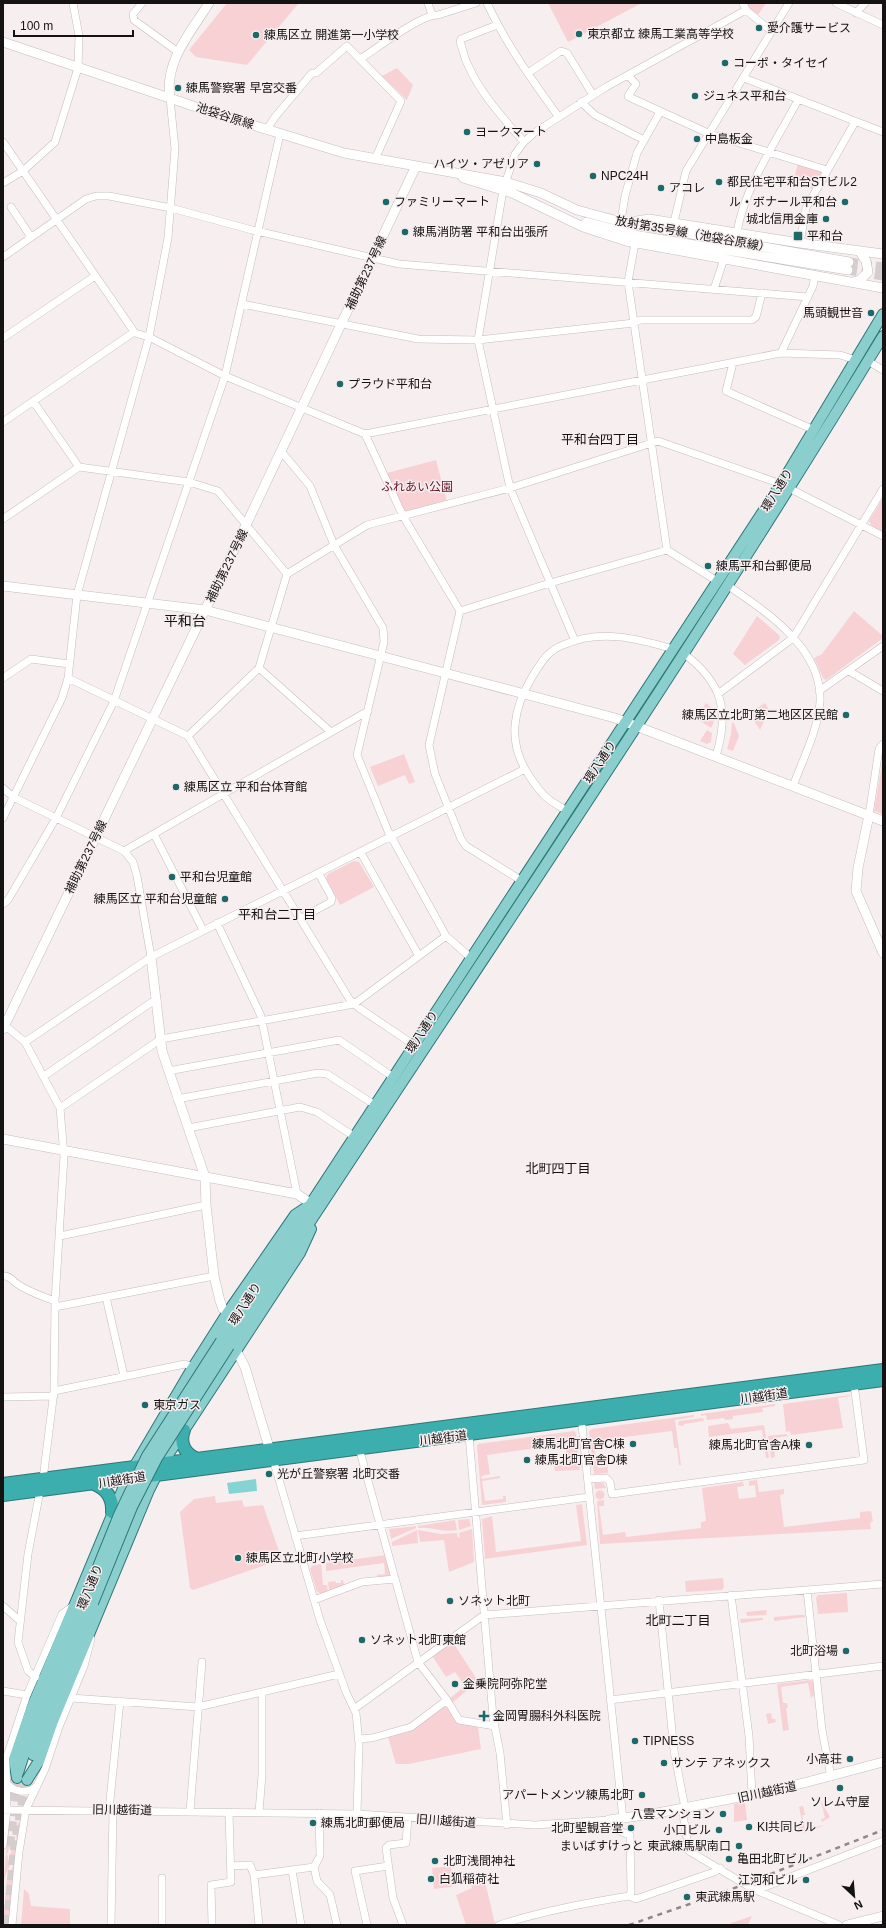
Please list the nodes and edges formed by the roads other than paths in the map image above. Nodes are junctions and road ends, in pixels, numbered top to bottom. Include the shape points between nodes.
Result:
1 (73, 3) edge
2 (142, 3) edge
3 (428, 3) edge
4 (476, 3) edge
5 (487, 3) edge
6 (789, 3) edge
7 (836, 3) edge
8 (865, 3) edge
9 (207, 4) edge
10 (745, 6) edge
11 (856, 13) junction
12 (432, 15) junction
13 (497, 25) junction
14 (883, 25) edge
15 (771, 31) junction
16 (3, 42) edge
17 (178, 52) junction
18 (360, 59) junction
19 (78, 68) junction
20 (528, 73) junction
21 (628, 75) junction
22 (744, 78) junction
23 (593, 95) junction
24 (170, 98) junction
25 (798, 100) junction
26 (581, 102) junction
27 (660, 112) junction
28 (558, 116) junction
29 (855, 122) junction
30 (267, 129) junction
31 (883, 132) edge
32 (280, 134) junction
33 (710, 134) junction
34 (644, 140) junction
35 (3, 142) edge
36 (524, 142) junction
37 (770, 153) junction
38 (375, 159) junction
39 (416, 166) junction
40 (827, 170) junction
41 (23, 171) junction
42 (3, 182) edge
43 (505, 186) junction
44 (541, 193) joint
45 (11, 207) dead end
46 (544, 207) junction
47 (171, 208) junction
48 (56, 220) junction
49 (624, 222) junction
50 (674, 222) junction
51 (258, 231) junction
52 (737, 232) junction
53 (31, 237) junction
54 (635, 243) junction
55 (800, 244) junction
56 (860, 252) junction
57 (883, 254) edge
58 (3, 257) edge
59 (373, 258) junction
60 (724, 259) junction
61 (490, 271) junction
62 (815, 275) junction
63 (95, 276) junction
64 (628, 282) junction
65 (853, 282) junction
66 (883, 288) edge
67 (714, 289) junction
68 (762, 293) junction
69 (808, 297) junction
70 (242, 304) junction
71 (883, 314) edge
72 (634, 322) junction
73 (342, 324) junction
74 (134, 332) junction
75 (883, 336) edge
76 (149, 337) junction
77 (3, 338) edge
78 (478, 340) junction
79 (781, 353) junction
80 (856, 360) junction
81 (868, 361) junction
82 (733, 362) junction
83 (883, 370) edge
84 (225, 376) junction
85 (642, 380) junction
86 (33, 401) junction
87 (302, 407) junction
88 (493, 409) junction
89 (3, 422) edge
90 (814, 430) junction
91 (365, 434) junction
92 (651, 443) junction
93 (281, 451) junction
94 (79, 466) junction
95 (112, 471) junction
96 (189, 482) junction
97 (785, 486) junction
98 (510, 488) junction
99 (883, 488) edge
100 (403, 516) junction
101 (3, 519) edge
102 (246, 525) junction
103 (861, 525) junction
104 (883, 536) edge
105 (334, 545) junction
106 (667, 550) junction
107 (287, 574) junction
108 (550, 583) junction
109 (722, 583) junction
110 (3, 586) edge
111 (77, 595) junction
112 (148, 603) junction
113 (205, 610) junction
114 (460, 611) junction
115 (272, 627) junction
116 (793, 638) junction
117 (575, 640) junction
118 (883, 646) edge
119 (673, 649) junction
120 (683, 653) junction
121 (380, 656) junction
122 (69, 664) junction
123 (259, 668) junction
124 (848, 671) junction
125 (445, 673) junction
126 (3, 678) edge
127 (68, 678) junction
128 (819, 691) junction
129 (883, 691) edge
130 (523, 694) junction
131 (718, 694) junction
132 (114, 701) junction
133 (368, 710) junction
134 (153, 719) junction
135 (626, 722) junction
136 (636, 726) junction
137 (331, 732) junction
138 (188, 736) junction
139 (883, 744) edge
140 (716, 756) junction
141 (525, 769) junction
142 (793, 786) junction
143 (3, 788) edge
144 (224, 795) junction
145 (13, 797) junction
146 (448, 809) junction
147 (567, 811) junction
148 (869, 815) junction
149 (3, 818) edge
150 (56, 818) junction
151 (883, 821) edge
152 (154, 834) junction
153 (95, 837) junction
154 (391, 837) junction
155 (124, 851) junction
156 (361, 853) junction
157 (319, 874) junction
158 (522, 881) junction
159 (283, 890) junction
160 (3, 904) edge
161 (301, 918) junction
162 (217, 923) junction
163 (203, 930) junction
164 (446, 936) junction
165 (883, 953) edge
166 (419, 956) junction
167 (151, 957) junction
168 (471, 958) junction
169 (157, 1002) junction
170 (354, 1004) junction
171 (262, 1022) junction
172 (4, 1026) edge
173 (161, 1039) junction
174 (25, 1042) junction
175 (414, 1045) junction
176 (269, 1053) junction
177 (168, 1071) junction
178 (44, 1076) junction
179 (393, 1077) junction
180 (274, 1081) junction
181 (178, 1099) junction
182 (375, 1105) junction
183 (60, 1108) junction
184 (280, 1110) junction
185 (188, 1128) junction
186 (355, 1137) junction
187 (3, 1139) edge
188 (65, 1151) junction
189 (206, 1177) junction
190 (297, 1194) junction
191 (206, 1205) junction
192 (315, 1206) junction
193 (60, 1236) junction
194 (3, 1276) edge
195 (214, 1276) junction
196 (106, 1297) junction
197 (55, 1304) junction
198 (228, 1312) junction
199 (229, 1346) junction
200 (193, 1367) junction
201 (883, 1370) edge
202 (124, 1376) junction
203 (883, 1380) edge
204 (854, 1384) junction
205 (54, 1393) junction
206 (3, 1397) edge
207 (171, 1403) junction
208 (194, 1413) junction
209 (581, 1415) junction
210 (184, 1430) junction
211 (469, 1435) junction
212 (360, 1448) junction
213 (271, 1454) junction
214 (198, 1459) junction
215 (133, 1467) junction
216 (160, 1469) junction
217 (127, 1479) junction
218 (588, 1479) junction
219 (3, 1484) edge
220 (94, 1484) junction
221 (41, 1485) junction
222 (3, 1495) edge
223 (589, 1497) junction
224 (112, 1512) junction
225 (476, 1512) junction
226 (380, 1524) junction
227 (105, 1528) junction
228 (295, 1536) junction
229 (129, 1538) junction
230 (394, 1579) junction
231 (883, 1584) edge
232 (807, 1590) junction
233 (731, 1595) junction
234 (314, 1600) junction
235 (659, 1600) junction
236 (92, 1604) junction
237 (601, 1605) junction
238 (3, 1606) edge
239 (73, 1606) junction
240 (484, 1614) junction
241 (20, 1621) junction
242 (202, 1662) dead end
243 (418, 1662) junction
244 (883, 1666) edge
245 (339, 1674) junction
246 (816, 1675) junction
247 (36, 1677) junction
248 (742, 1684) junction
249 (3, 1691) edge
250 (262, 1692) junction
251 (668, 1693) junction
252 (27, 1695) junction
253 (71, 1698) junction
254 (447, 1700) junction
255 (610, 1700) junction
256 (120, 1701) junction
257 (198, 1707) junction
258 (354, 1709) junction
259 (495, 1726) junction
260 (358, 1739) junction
261 (883, 1762) edge
262 (831, 1777) junction
263 (27, 1780) tunnel mouth
264 (5, 1781) junction
265 (38, 1786) junction
266 (752, 1795) junction
267 (684, 1808) junction
268 (26, 1809) junction
269 (5, 1810) edge
270 (111, 1810) junction
271 (190, 1811) junction
272 (230, 1812) junction
273 (258, 1812) junction
274 (319, 1813) junction
275 (357, 1814) junction
276 (408, 1818) junction
277 (623, 1819) junction
278 (609, 1820) junction
279 (507, 1824) junction
280 (883, 1841) edge
281 (3, 1845) edge
282 (231, 1866) junction
283 (388, 1866) junction
284 (314, 1867) junction
285 (720, 1868) junction
286 (292, 1870) junction
287 (254, 1875) junction
288 (162, 1878) dead end
289 (757, 1890) junction
290 (629, 1896) junction
291 (883, 1916) edge
292 (12, 1925) edge
293 (111, 1925) edge
294 (162, 1925) edge
295 (212, 1925) edge
296 (259, 1925) edge
297 (301, 1925) edge
298 (337, 1925) edge
299 (367, 1925) edge
300 (403, 1925) edge
301 (499, 1925) edge
302 (838, 1925) edge
303 (847, 1925) edge

1 - 19 street via 79,36
2 - 17 street via 133,14 134,20
3 - 12 street
4 - 12 street
5 - 13 street
6 - 15 street
7 - 11 street
8 - 11 street
9 - 17 street
10 - 15 street
10 - 21 street
11 - 14 street
12 - 18 street via 402,30
13 - 20 street
13 - 36 street via 461,39 460,42 475,79
15 - 22 street
16 - 19 street, 池袋谷原線
17 - 24 street via 170,76
18 - 30 street via 347,46 316,73 310,72
18 - 38 street via 401,101
19 - 24 street, 池袋谷原線
19 - 41 street via 55,142
20 - 23 street via 561,52 567,53
20 - 28 street
21 - 23 street
21 - 27 street via 636,84 628,97
22 - 25 street
22 - 33 street
23 - 26 street
24 - 30 street, 池袋谷原線
24 - 47 street via 175,149
25 - 29 street
25 - 37 street
26 - 28 street
26 - 34 street via 595,115
27 - 33 street
27 - 34 street
28 - 36 street
29 - 31 street
29 - 40 street
30 - 32 street, 池袋谷原線
32 - 38 street, 池袋谷原線 via 344,153
32 - 51 street
33 - 37 street
33 - 50 street via 686,171
34 - 49 street via 637,153 625,196
35 - 41 street
36 - 43 street via 515,154
37 - 40 street
37 - 52 street via 749,189
38 - 39 street, 池袋谷原線
39 - 43 street, 池袋谷原線
39 - 59 street, 補助第237号線
40 - 55 street via 806,208
41 - 42 street
41 - 48 street
43 - 44 street, 池袋谷原線
43 - 46 street, 池袋谷原線
43 - 61 street
44 - 49 street, 放射第35号線（池袋谷原線） via 577,210
45 - 53 street
46 - 49 street, 放射第35号線（池袋谷原線） via 593,225 640,236 848,266
46 - 54 street via 589,230
47 - 48 street via 109,196 96,196 86,199
47 - 51 street
47 - 76 street via 168,238
48 - 53 street
48 - 63 street
49 - 50 street via 649,218
50 - 52 street
51 - 59 street
51 - 70 street
52 - 55 street
53 - 58 street
54 - 60 street
54 - 64 street
55 - 56 street
56 - 57 street
56 - 65 street via 866,261 868,272 860,280
59 - 61 street via 399,264
59 - 73 street, 補助第237号線
60 - 62 street
60 - 67 street
61 - 64 street
61 - 78 street
62 - 65 street
62 - 69 street
63 - 74 street
63 - 77 street
64 - 67 street
64 - 72 street
65 - 66 street
67 - 68 street
68 - 69 street
68 - 72 street via 756,317 752,320
69 - 79 street
70 - 73 street
70 - 84 street
71 - 80 main road, 環八通り
72 - 78 street
72 - 85 street
73 - 78 street via 418,339
73 - 87 street, 補助第237号線
74 - 76 street
74 - 86 street
75 - 81 main road, 環八通り
76 - 84 street
76 - 95 street
78 - 88 street
79 - 80 street via 840,355
79 - 82 street
80 - 90 main road, 環八通り
81 - 83 street
81 - 97 main road, 環八通り
82 - 85 street
82 - 90 street via 726,391
84 - 87 street
84 - 96 street
85 - 88 street
85 - 92 street
86 - 89 street
86 - 94 street
87 - 91 street
87 - 93 street, 補助第237号線
88 - 91 street
88 - 98 street
90 - 97 main road, 環八通り
91 - 100 street
92 - 97 street via 660,441
92 - 98 street
92 - 106 street
93 - 102 street, 補助第237号線
93 - 105 street via 310,486
94 - 95 street
94 - 101 street
95 - 96 street
95 - 111 street
96 - 102 street via 218,491
96 - 112 street
97 - 103 street
97 - 109 main road, 環八通り
98 - 100 street
98 - 108 street
99 - 103 street
100 - 105 street via 367,525
100 - 114 street
102 - 107 street
102 - 113 street, 補助第237号線
103 - 104 street
103 - 116 street
105 - 107 street
105 - 121 street via 381,623 384,637
106 - 108 street
106 - 109 street
107 - 115 street
108 - 114 street
108 - 117 street
109 - 116 street via 762,610
109 - 119 main road, 環八通り
109 - 120 main road, 環八通り
110 - 111 street
111 - 112 street
111 - 122 street
112 - 113 street
112 - 132 street
113 - 115 street
113 - 134 street, 補助第237号線
114 - 125 street
115 - 121 street
115 - 123 street
116 - 128 street via 812,665
116 - 131 street
117 - 119 street via 626,637
117 - 130 street via 557,647 546,656
118 - 124 street
119 - 135 main road, 環八通り
120 - 131 street via 705,672
120 - 136 main road, 環八通り
121 - 125 street
121 - 133 street
122 - 126 street via 31,659
122 - 127 street
123 - 137 street
123 - 138 street
124 - 128 street
124 - 129 street
125 - 130 street
125 - 146 street via 429,745 435,774
127 - 132 street
127 - 145 street via 62,698
128 - 142 street via 816,722
130 - 135 street
130 - 141 street via 514,736
131 - 140 street via 723,726
132 - 134 street
132 - 150 street
133 - 137 street
133 - 154 street via 357,755
134 - 138 street
134 - 153 street, 補助第237号線
135 - 136 street
135 - 147 main road, 環八通り
136 - 140 street
136 - 192 main road, 環八通り
137 - 144 street
138 - 144 street
139 - 148 street via 879,749
140 - 142 street
141 - 146 street
141 - 147 street via 547,798
142 - 148 street
143 - 145 street
144 - 152 street
144 - 159 street
145 - 149 street
145 - 150 street
146 - 154 street
146 - 158 street via 466,846
147 - 158 main road, 環八通り
148 - 151 street
148 - 165 street via 856,891
150 - 153 street
150 - 160 street via 8,900
152 - 155 street
152 - 163 street
153 - 155 street
153 - 172 street, 補助第237号線
154 - 156 street
154 - 164 street
155 - 167 street via 133,862 137,876
156 - 157 street
156 - 166 street
157 - 159 street
157 - 161 street via 332,898 331,902
158 - 168 main road, 環八通り
159 - 161 street
159 - 162 street
161 - 170 street
162 - 163 street
162 - 171 street
163 - 167 street
164 - 166 street
164 - 168 street
166 - 170 street
167 - 169 street
167 - 174 street
168 - 175 main road, 環八通り
169 - 173 street
169 - 178 street via 152,1002
170 - 171 street
170 - 175 street
171 - 173 street
171 - 176 street
172 - 174 street
173 - 177 street
173 - 183 street
174 - 178 street
175 - 179 main road, 環八通り
176 - 177 street
176 - 179 street via 339,1040
176 - 180 street
177 - 181 street
178 - 183 street
179 - 182 main road, 環八通り
180 - 181 street
180 - 182 street via 318,1073 326,1074
180 - 184 street
181 - 185 street
182 - 186 main road, 環八通り
183 - 188 street
184 - 185 street
184 - 186 street via 300,1107 312,1109
184 - 190 street
185 - 189 street
186 - 192 main road, 環八通り
187 - 188 street
188 - 189 street
188 - 193 street
189 - 190 street
189 - 191 street
190 - 192 street
191 - 193 street
191 - 195 street
192 - 198 main road via 295,1215
192 - 199 main road, 環八通り
193 - 197 street
194 - 197 street
195 - 196 street
195 - 198 street via 223,1309
196 - 197 street
196 - 202 street
197 - 205 street
198 - 200 main road
199 - 208 main road
199 - 213 street via 245,1367
199 - 236 main road, 環八通り, bridge via 150,1472 132,1507
200 - 202 street via 185,1364
200 - 207 main road
201 - 209 highway, 川越街道
202 - 205 street
203 - 204 highway, 川越街道
204 - 209 highway, 川越街道
204 - 218 street via 864,1460 612,1494 610,1482 606,1478
205 - 206 street
205 - 221 street
207 - 208 main road via 171,1412 177,1419 183,1420
207 - 215 main road
208 - 210 main road
209 - 211 highway, 川越街道
209 - 213 highway, 川越街道
209 - 218 street
210 - 214 highway via 183,1446 190,1455
210 - 216 main road
211 - 212 highway, 川越街道
211 - 225 street
212 - 213 highway, 川越街道
212 - 226 street
213 - 214 highway, 川越街道
213 - 216 highway, 川越街道
213 - 228 street
214 - 216 highway, 川越街道
215 - 216 highway, 川越街道
215 - 217 main road
215 - 221 highway, 川越街道
216 - 217 highway, 川越街道
216 - 229 main road
217 - 220 highway, 川越街道
217 - 224 main road
218 - 223 street
219 - 221 highway, 川越街道
220 - 221 highway, 川越街道
220 - 224 highway via 111,1498
221 - 222 highway, 川越街道
221 - 241 street via 28,1554
223 - 225 street
223 - 237 street
224 - 227 main road
225 - 226 street
225 - 240 street
226 - 228 street
226 - 230 street
227 - 229 main road
227 - 239 main road
228 - 234 street
229 - 236 main road
230 - 234 street via 362,1582
230 - 243 street
231 - 232 street
232 - 233 street
232 - 246 street
233 - 235 street
233 - 248 street
234 - 245 street
235 - 237 street
235 - 251 street
236 - 239 main road, 環八通り via 36,1718 17,1778 14,1758
236 - 253 street via 84,1666
236 - 263 main road, 環八通り via 43,1726
237 - 240 street
237 - 255 street
238 - 241 street
239 - 247 street via 62,1614
240 - 243 street
240 - 259 street
241 - 247 street via 19,1644 28,1671
242 - 257 street
243 - 254 street
243 - 258 street
244 - 246 street
245 - 250 street
245 - 258 street
246 - 248 street
246 - 262 street via 822,1730
247 - 252 street
248 - 251 street
248 - 266 street via 749,1736
249 - 252 street
250 - 257 street
250 - 273 street via 262,1775
251 - 255 street
251 - 267 street via 674,1751
252 - 264 street via 6,1759
253 - 256 street
253 - 265 street
254 - 259 street via 459,1720
254 - 260 street via 411,1727
255 - 277 street
256 - 257 street
256 - 270 street
257 - 271 street
258 - 260 street
259 - 279 street
260 - 275 street
261 - 262 street, 旧川越街道
262 - 266 street, 旧川越街道
264 - 265 street via 16,1791 31,1790
264 - 269 street
265 - 268 street
266 - 267 street, 旧川越街道
267 - 277 street, 旧川越街道
267 - 285 street via 689,1851
268 - 269 street, 旧川越街道
268 - 270 street, 旧川越街道
268 - 292 street
269 - 281 street
270 - 271 street, 旧川越街道
270 - 293 street
271 - 272 street, 旧川越街道
272 - 273 street, 旧川越街道
272 - 282 street
273 - 274 street, 旧川越街道
274 - 275 street, 旧川越街道
274 - 284 street via 320,1856
275 - 276 street, 旧川越街道
276 - 279 street, 旧川越街道
276 - 283 street via 406,1844 386,1847
277 - 278 street, 旧川越街道
278 - 279 street, 旧川越街道 via 561,1825
278 - 290 street via 619,1831 630,1835 632,1892
280 - 289 street
282 - 287 street via 250,1865
282 - 295 street via 232,1882 211,1886
283 - 299 street via 355,1871
283 - 300 street via 393,1898
284 - 286 street
284 - 298 street via 317,1881 330,1895
285 - 289 street
285 - 290 street via 636,1899
286 - 287 street
286 - 297 street
287 - 296 street
288 - 294 street
289 - 302 street
290 - 301 street via 579,1904
291 - 303 street

